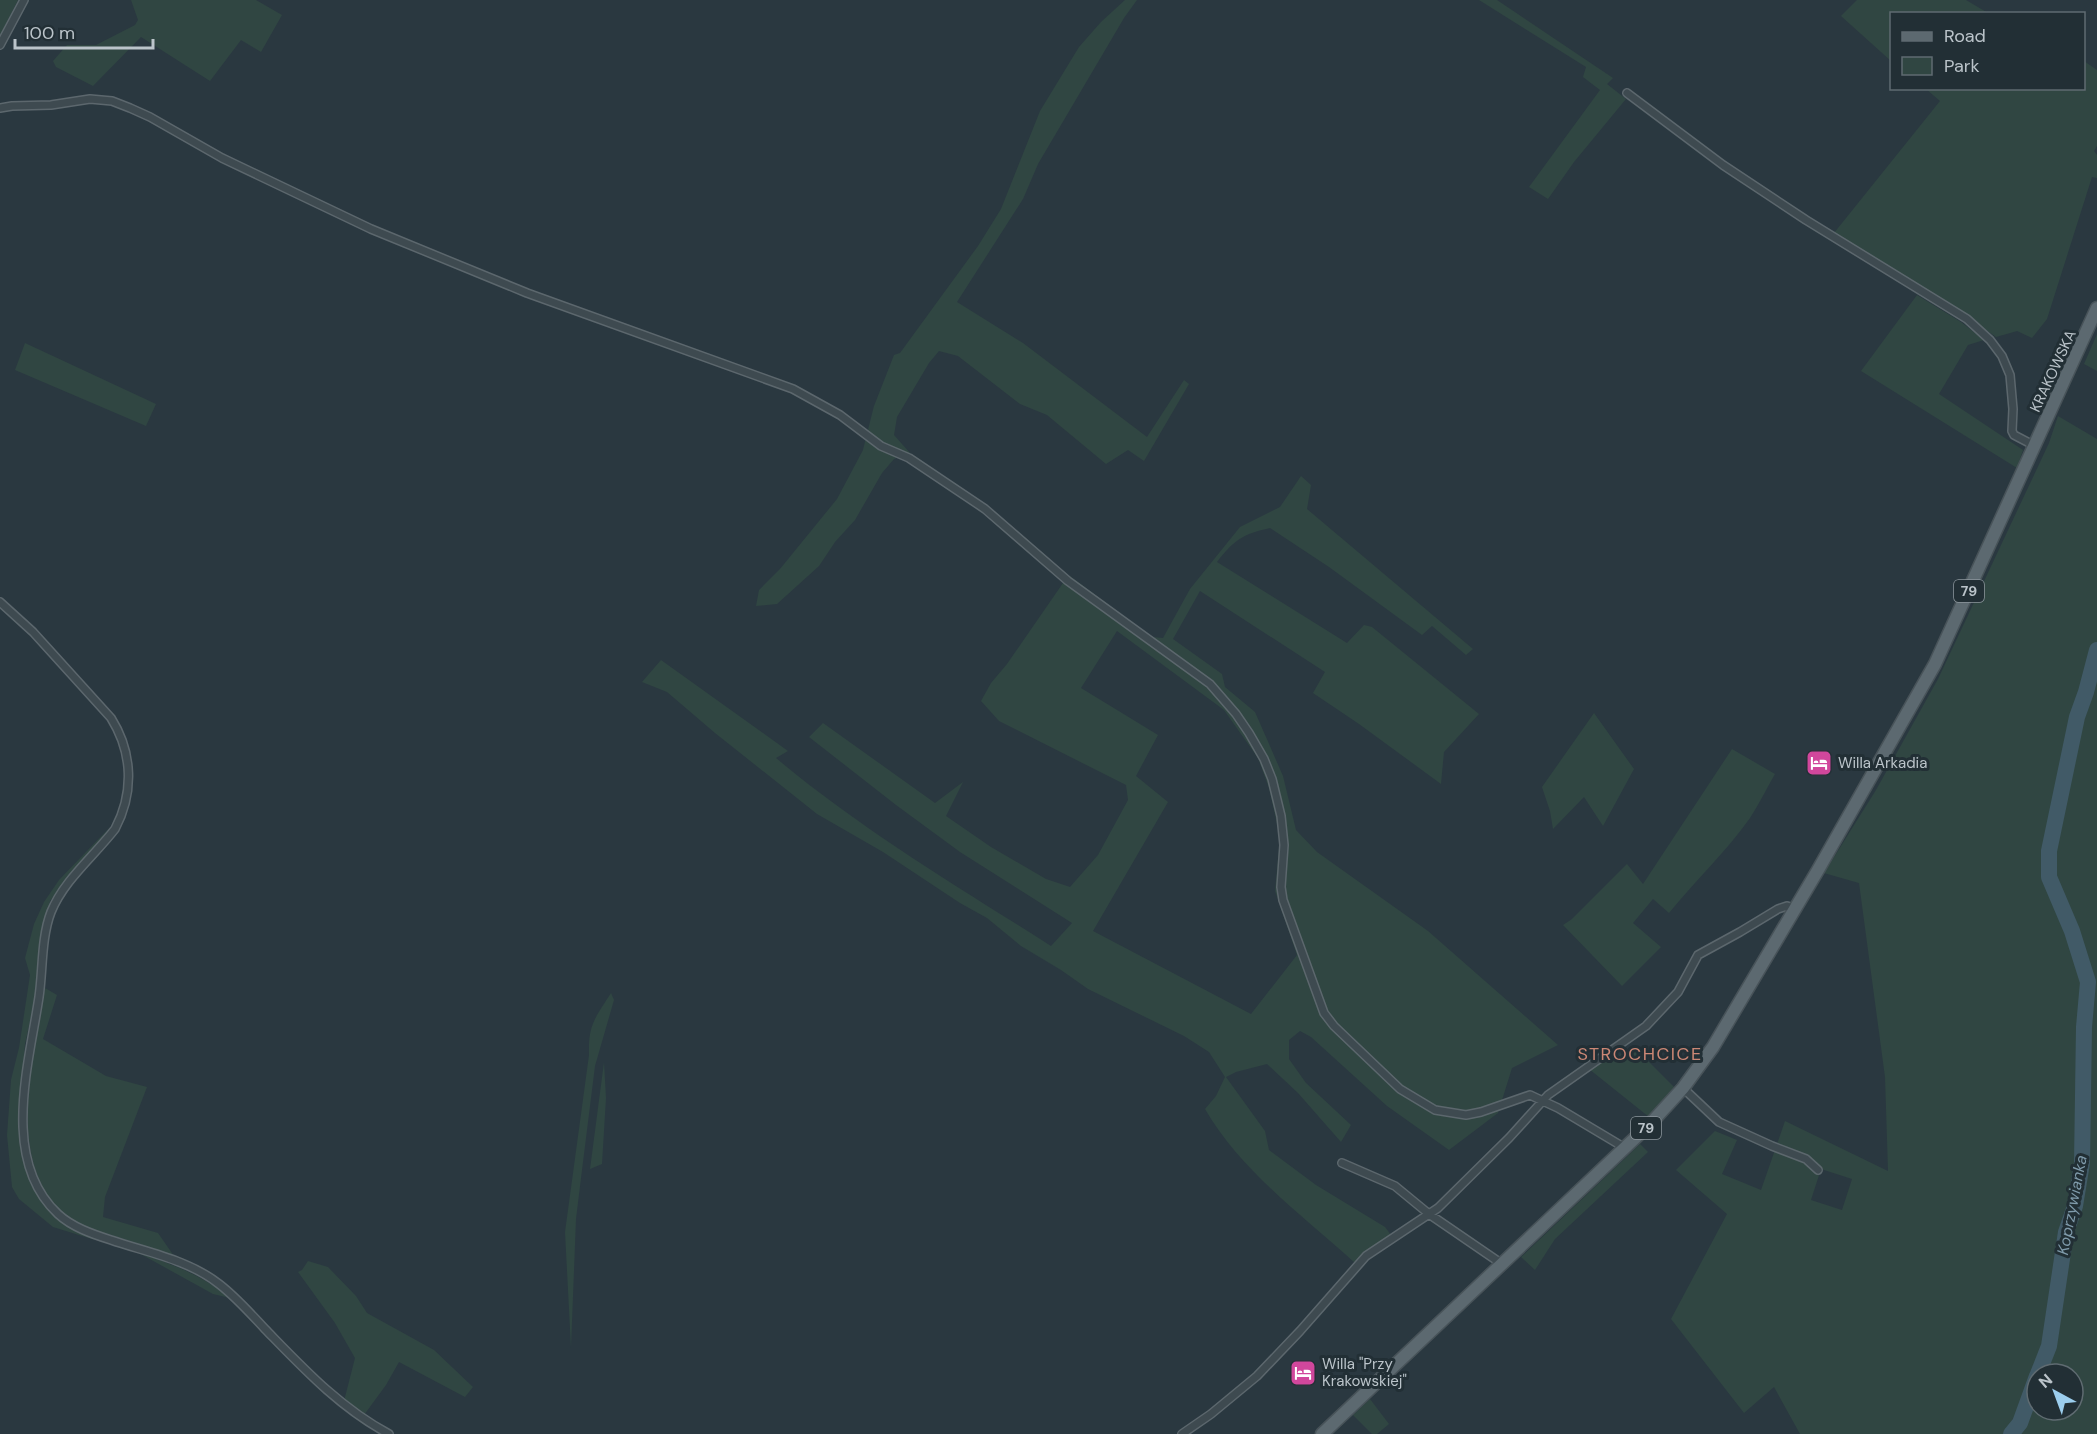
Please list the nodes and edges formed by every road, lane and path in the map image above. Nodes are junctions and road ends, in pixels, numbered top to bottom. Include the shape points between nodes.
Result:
1 (24, 0) edge
2 (0, 45) edge
3 (1627, 93) dead end
4 (0, 108) edge
5 (2097, 308) edge
6 (2035, 446) junction
7 (0, 602) edge
8 (1795, 909) junction
9 (1683, 1088) junction
10 (1543, 1100) junction
11 (1625, 1148) junction
12 (1341, 1163) dead end
13 (1818, 1170) dead end
14 (1430, 1214) junction
15 (1502, 1264) junction
16 (389, 1434) edge
17 (1182, 1434) edge
18 (1322, 1434) edge

1 - 2 street
3 - 6 street via 1806,220 1967,319 2002,356 2010,375 2012,431
4 - 10 street via 90,99 112,101 371,229 527,293 793,389 840,415 881,446 909,458 985,509 1068,581 1203,678 1236,714 1272,779 1283,835 1283,900 1318,1001 1334,1026 1400,1089 1435,1110 1474,1114 1526,1095
5 - 6 main road, KRAKOWSKA / 79
6 - 8 main road, 79 via 1935,664
7 - 16 street via 33,632 111,718 121,733 128,759 121,818 57,899 46,929 23,1105 23,1136 36,1184 46,1202 72,1224 178,1262 218,1283 326,1390
8 - 9 main road, 79 via 1713,1047
8 - 10 street via 1778,909 1698,955 1678,992 1646,1026
9 - 11 main road, 79
9 - 13 street via 1719,1122 1806,1159
10 - 11 street
10 - 14 street
11 - 15 main road, 79
12 - 14 street via 1395,1186
14 - 15 street
14 - 17 street via 1366,1256 1257,1376
15 - 18 main road, 79

